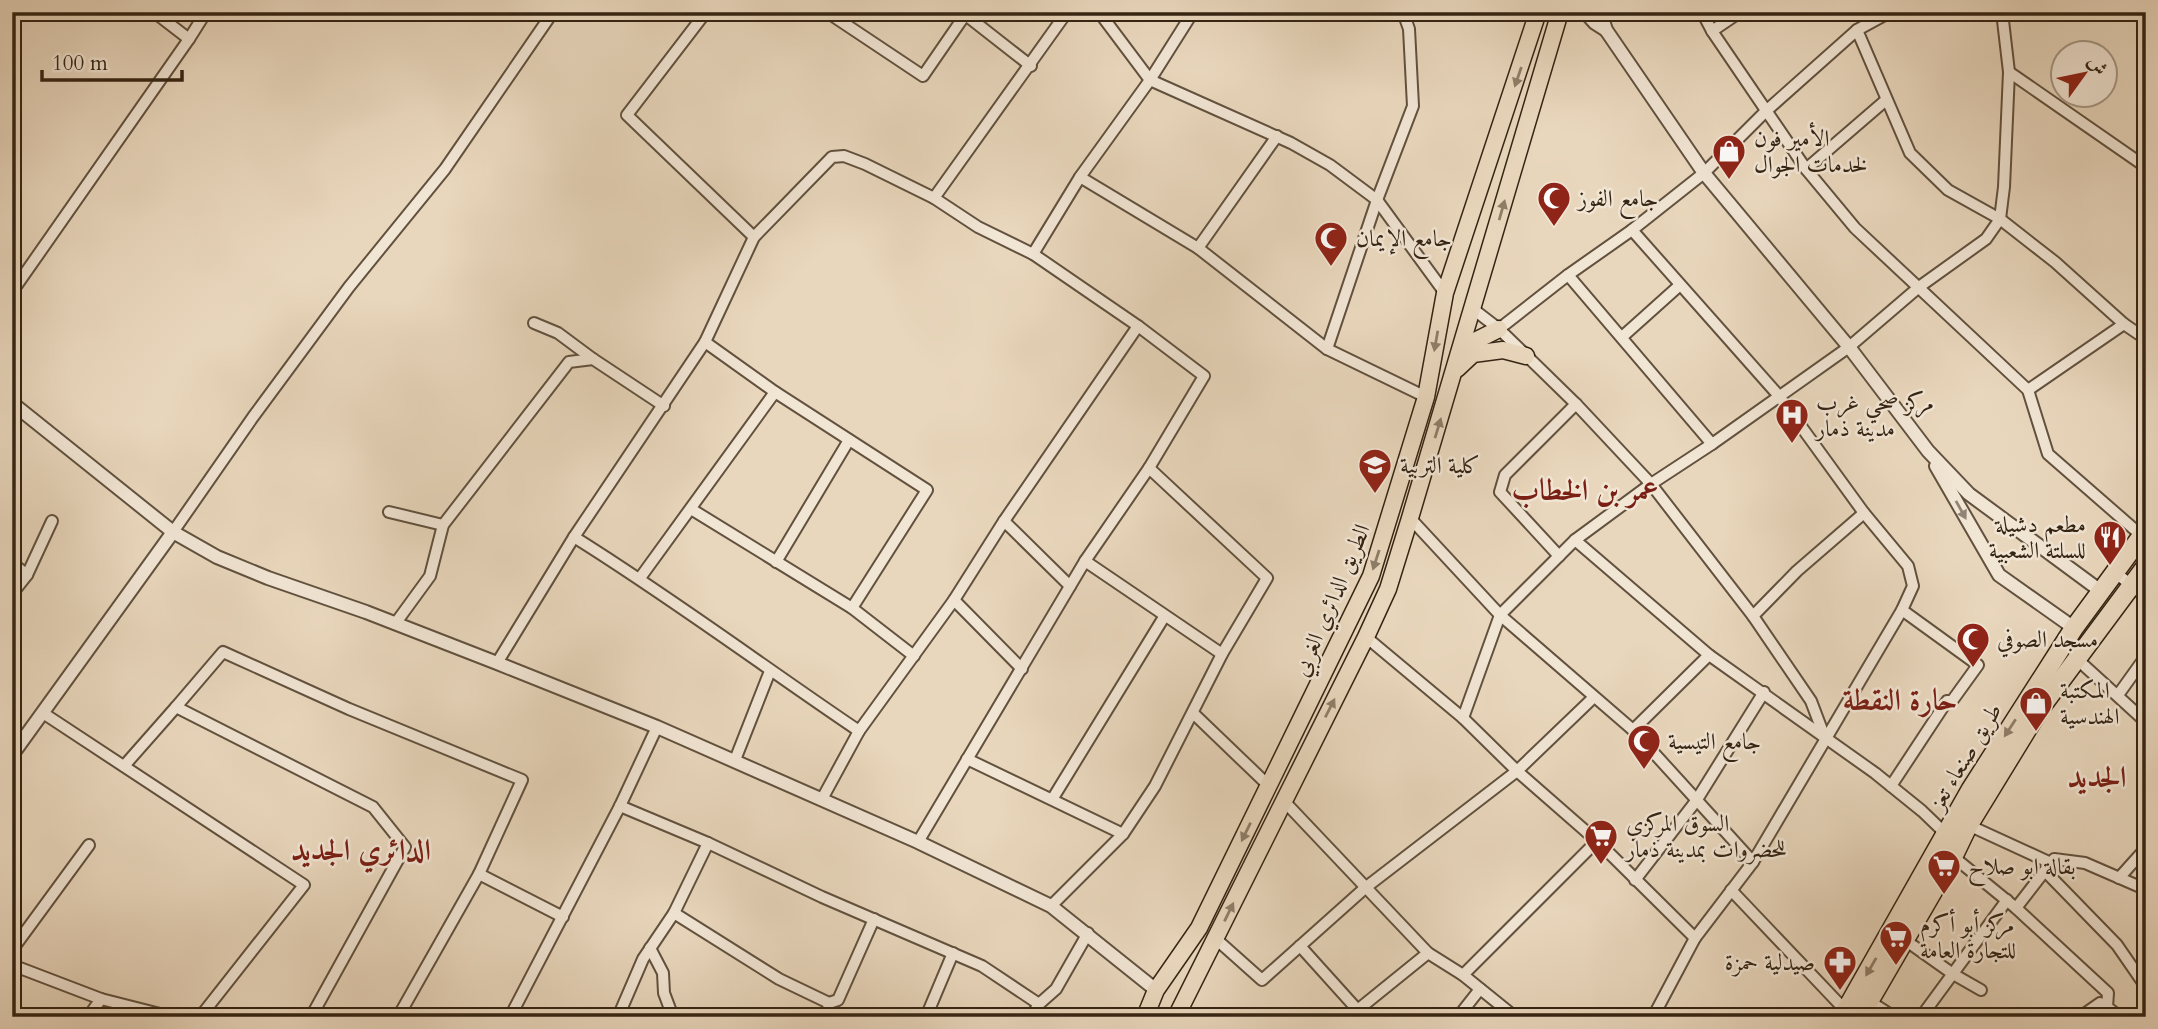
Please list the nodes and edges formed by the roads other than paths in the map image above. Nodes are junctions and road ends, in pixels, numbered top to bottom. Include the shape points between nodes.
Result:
1 (153, 12) edge
2 (206, 12) edge
3 (553, 12) edge
4 (706, 12) edge
5 (827, 12) edge
6 (1067, 12) edge
7 (1098, 12) edge
8 (1193, 12) edge
9 (1403, 12) edge
10 (1530, 12) edge
11 (1538, 12) edge
12 (1560, 12) edge
13 (1585, 12) edge
14 (1600, 12) edge
15 (1702, 12) edge
16 (1740, 12) edge
17 (1889, 12) edge
18 (2002, 12) edge
19 (963, 14) edge
20 (1606, 30) junction
21 (1857, 30) junction
22 (1712, 31) junction
23 (189, 39) junction
24 (1530, 41) junction
25 (1031, 65) junction
26 (2009, 72) junction
27 (1150, 80) junction
28 (1886, 100) junction
29 (1766, 111) junction
30 (1277, 136) junction
31 (2146, 167) edge
32 (1805, 169) junction
33 (1704, 173) junction
34 (1080, 177) junction
35 (934, 198) junction
36 (1377, 200) junction
37 (2000, 219) junction
38 (1632, 230) junction
39 (754, 237) junction
40 (1198, 248) junction
41 (1033, 254) junction
42 (1568, 275) junction
43 (1681, 285) junction
44 (1919, 287) junction
45 (12, 292) edge
46 (1445, 293) junction
47 (1473, 309) junction
48 (534, 324) dead end
49 (2124, 324) junction
50 (1138, 326) junction
51 (1499, 329) junction
52 (1622, 337) junction
53 (2146, 339) edge
54 (705, 342) junction
55 (1849, 347) junction
56 (1327, 349) junction
57 (1526, 356) junction
58 (593, 359) junction
59 (1455, 371) junction
60 (2028, 390) junction
61 (775, 392) junction
62 (1779, 396) junction
63 (1426, 397) junction
64 (12, 402) edge
65 (1576, 404) junction
66 (664, 406) junction
67 (849, 440) junction
68 (1712, 444) junction
69 (1928, 451) junction
70 (1149, 468) junction
71 (1650, 484) junction
72 (1395, 504) junction
73 (691, 509) junction
74 (389, 512) dead end
75 (1864, 513) junction
76 (1410, 518) junction
77 (52, 521) dead end
78 (1004, 521) junction
79 (443, 525) junction
80 (173, 531) junction
81 (2144, 533) edge
82 (574, 537) junction
83 (1575, 540) junction
84 (1559, 556) junction
85 (1085, 561) junction
86 (776, 562) junction
87 (12, 563) edge
88 (2146, 566) edge
89 (2116, 573) junction
90 (27, 575) junction
91 (640, 578) junction
92 (1070, 586) junction
93 (2138, 591) edge
94 (2102, 592) junction
95 (12, 594) edge
96 (954, 600) junction
97 (852, 608) junction
98 (1902, 610) junction
99 (1500, 615) junction
100 (1753, 616) junction
101 (1164, 617) junction
102 (395, 624) junction
103 (2074, 628) junction
104 (1366, 637) junction
105 (1222, 654) junction
106 (1709, 655) junction
107 (914, 656) junction
108 (2146, 656) edge
109 (2078, 660) junction
110 (497, 663) junction
111 (1023, 669) junction
112 (770, 671) junction
113 (1764, 692) junction
114 (2118, 695) junction
115 (1594, 698) junction
116 (177, 706) junction
117 (43, 713) junction
118 (1193, 713) junction
119 (1463, 718) junction
120 (2146, 722) edge
121 (657, 727) junction
122 (1633, 730) junction
123 (859, 731) junction
124 (1825, 738) junction
125 (12, 755) edge
126 (967, 759) junction
127 (735, 760) junction
128 (124, 766) junction
129 (1517, 771) junction
130 (1269, 786) junction
131 (1891, 786) junction
132 (1053, 798) junction
133 (821, 799) junction
134 (1283, 800) junction
135 (1696, 801) junction
136 (620, 806) junction
137 (1961, 821) junction
138 (1123, 834) junction
139 (1597, 841) junction
140 (918, 842) junction
141 (708, 843) junction
142 (89, 845) dead end
143 (1949, 845) junction
144 (2146, 848) edge
145 (1753, 862) junction
146 (2048, 867) junction
147 (479, 874) junction
148 (2119, 878) junction
149 (1635, 880) junction
150 (2146, 885) edge
151 (1365, 888) junction
152 (1731, 890) junction
153 (2012, 904) junction
154 (1051, 906) junction
155 (674, 913) junction
156 (564, 917) junction
157 (874, 919) junction
158 (1087, 933) junction
159 (1695, 938) junction
160 (1216, 939) junction
161 (1905, 940) junction
162 (1300, 946) junction
163 (650, 948) junction
164 (12, 950) edge
165 (953, 953) junction
166 (1428, 953) junction
167 (12, 965) edge
168 (1953, 974) junction
169 (1463, 975) junction
170 (2146, 987) edge
171 (1480, 989) junction
172 (1156, 990) junction
173 (1981, 990) dead end
174 (101, 999) junction
175 (1869, 1001) junction
176 (829, 1003) junction
177 (1039, 1003) junction
178 (2107, 1007) junction
179 (1182, 1014) edge
180 (1357, 1015) edge
181 (1849, 1015) edge
182 (1656, 1016) edge
183 (88, 1017) edge
184 (172, 1017) edge
185 (200, 1017) edge
186 (310, 1017) edge
187 (398, 1017) edge
188 (510, 1017) edge
189 (618, 1017) edge
190 (673, 1017) edge
191 (827, 1017) edge
192 (926, 1017) edge
193 (1031, 1017) edge
194 (1145, 1017) edge
195 (1458, 1017) edge
196 (1515, 1017) edge
197 (1894, 1017) edge
198 (1921, 1017) edge
199 (2080, 1017) edge
200 (2120, 1017) edge

1 - 23 street
2 - 23 street
3 - 80 street via 445,169 341,298
4 - 39 street via 627,115
5 - 19 street via 923,76
6 - 25 street
7 - 27 street
8 - 27 street
9 - 36 street via 1409,29 1413,106
10 - 24 main road
11 - 24 main road, الطريق الدائري الغربي
47 -> 12 main road, الطريق الدائري الغربي
13 - 20 street
14 - 20 street
15 - 22 street
16 - 22 street
17 - 21 street
18 - 26 street
19 - 25 street
20 - 33 street
21 - 28 street
21 - 29 street
22 - 29 street
23 - 45 street
24 -> 46 main road, الطريق الدائري الغربي
25 - 35 street
26 - 31 street
26 - 37 street
27 - 30 street
27 - 34 street
28 - 32 street
28 - 37 street via 1910,153 1948,190
29 - 32 street
29 - 33 street
30 - 36 street via 1329,165
30 - 40 street
32 - 44 street via 1855,228
33 - 38 street
33 - 55 street
34 - 40 street
34 - 41 street
35 - 39 street via 844,156 832,157
35 - 41 street via 978,227
36 - 46 street
36 - 56 street
37 - 44 street via 1986,239
37 - 49 street
38 - 42 street
38 - 43 street
39 - 54 street
40 - 56 street
41 - 50 street
42 - 51 street
42 - 52 street
43 - 52 street
43 - 62 street
44 - 55 street
44 - 60 street
46 -> 63 main road, الطريق الدائري الغربي
47 - 51 street
47 - 59 main road, الطريق الدائري الغربي
48 - 58 street via 558,333
49 - 53 street
49 - 60 street
50 - 70 street via 1205,376
50 - 78 street
51 - 57 street
51 - 59 main road via 1475,341
52 - 68 street
54 - 61 street
54 - 66 street
55 - 62 street
55 - 69 street
56 - 63 street
57 - 59 main road via 1503,350 1474,354
57 - 65 street
58 - 66 street
58 - 79 street via 569,362
76 -> 59 main road, الطريق الدائري الغربي
60 - 81 street via 2048,454
61 - 67 street
61 - 73 street
62 - 68 street
62 - 75 street
63 - 72 main road, الطريق الدائري الغربي
64 - 80 street
65 - 71 street
65 - 84 street via 1505,475 1500,492
66 - 82 street
67 - 86 street
67 - 97 street via 926,490
68 - 71 street
69 - 94 street via 1969,494
69 -> 103 street via 1999,575
70 - 85 street
70 - 105 street via 1267,578
71 - 83 street
71 - 100 street
72 - 76 main road
72 -> 130 main road, الطريق الدائري الغربي via 1371,576
73 - 86 street
73 - 91 street
74 - 79 street
75 - 98 street via 1908,566 1913,586
75 - 100 street
76 - 99 street
76 - 104 main road, الطريق الدائري الغربي via 1388,589
77 - 90 street
78 - 92 street
78 - 96 street
79 - 102 street via 430,576
80 - 102 street via 268,579
80 - 117 street
81 - 89 highway, طريق صنعاء تعز
82 - 91 street
82 - 110 street
83 - 84 street
83 - 106 street
84 - 99 street
85 - 92 street
85 - 101 street
86 - 97 street
87 - 90 street
88 - 93 highway, طريق صنعاء تعز
89 - 93 street
89 - 94 highway, طريق صنعاء تعز
90 - 95 street
91 - 112 street
92 - 111 street
93 - 109 highway, طريق صنعاء تعز
94 - 103 highway, طريق صنعاء تعز
96 - 107 street
96 - 111 street
97 - 107 street
98 - 124 street
98 - 131 street via 1978,665 1947,702
99 - 115 street
99 - 119 street
100 - 124 street via 1811,701
101 - 105 street
101 - 132 street
102 - 110 street
103 -> 137 highway, طريق صنعاء تعز
104 - 119 street
134 -> 104 main road, الطريق الدائري الغربي
105 - 118 street
106 - 113 street
106 - 122 street
107 - 123 street
108 - 114 street
109 - 114 street
109 - 137 highway, طريق صنعاء تعز
110 - 121 street
111 - 126 street
112 - 123 street
112 - 127 street
113 - 124 street
113 - 135 street
114 - 120 street
115 - 122 street
115 - 129 street
116 - 128 street
116 - 147 street via 223,652 522,780
116 - 186 street via 373,807 405,848
117 - 125 street
117 - 128 street
118 - 130 street
118 - 138 street via 1155,786
119 - 129 street
121 - 127 street
121 - 136 street
122 - 135 street
123 - 133 street
124 - 131 street
124 - 145 street
126 - 132 street
126 - 140 street
127 - 133 street
128 - 185 street via 304,885
129 - 139 street
129 - 151 street
130 - 134 main road
130 -> 172 main road, الطريق الدائري الغربي via 1199,928
131 - 143 street via 1922,811
132 - 138 street
133 - 140 street
134 - 151 street
160 -> 134 main road, الطريق الدائري الغربي
135 - 145 street
135 - 149 street
136 - 141 street
136 - 156 street
137 - 143 highway, طريق صنعاء تعز
137 - 146 street
138 - 154 street
139 - 149 street
139 - 169 street
140 - 154 street
141 - 155 street
141 - 157 street
142 - 164 street
143 - 153 street
143 - 161 highway, طريق صنعاء تعز
143 -> 181 highway, طريق صنعاء تعز
144 - 148 street
145 - 152 street
146 - 148 street via 2054,859 2085,863
146 - 153 street
146 - 170 street via 2117,945
147 - 156 street
147 - 187 street
148 - 150 street
149 - 159 street
151 - 162 street
151 - 166 street
152 - 159 street
152 - 181 street
153 - 168 street
153 - 178 street via 2108,993
154 - 158 street
155 - 163 street
155 - 176 street via 779,979
156 - 188 street
157 - 165 street
157 - 176 street via 838,1000
158 - 172 street
158 - 177 street via 1056,989
159 - 182 street
160 - 162 street via 1262,981
160 - 179 main road, الطريق الدائري الغربي
161 - 168 street
161 - 175 highway, طريق صنعاء تعز
162 - 180 street
163 - 189 street
163 - 190 street via 663,973
165 - 177 street
165 - 192 street
166 - 169 street
166 - 180 street
167 - 174 street
168 - 173 street
168 - 198 street
169 - 171 street
171 - 195 street
171 - 196 street
172 - 194 main road, الطريق الدائري الغربي
174 - 183 street
174 - 184 street
175 - 181 highway, طريق صنعاء تعز
175 - 197 street
176 - 191 street
177 - 193 street
178 - 199 street via 2100,1003
178 - 200 street

